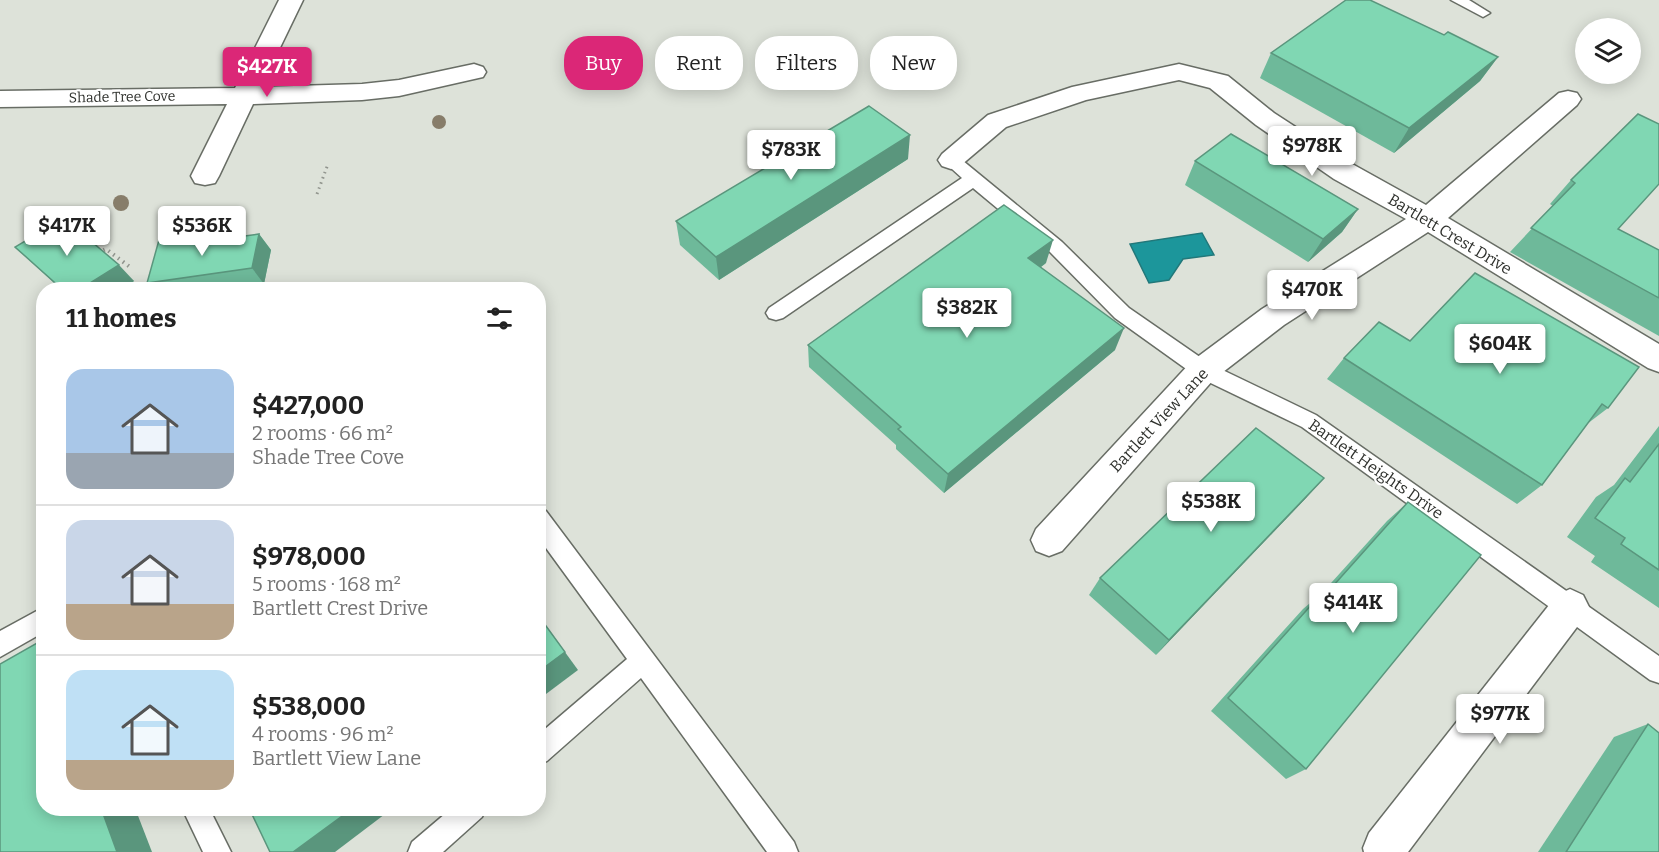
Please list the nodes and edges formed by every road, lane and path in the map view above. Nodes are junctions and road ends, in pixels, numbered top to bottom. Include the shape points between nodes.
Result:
1 (291, 0) edge
2 (1458, 0) edge
3 (1483, 13) dead end
4 (474, 72) dead end
5 (244, 96) junction
6 (0, 99) edge
7 (1568, 99) dead end
8 (951, 160) joint
9 (328, 164) dead end
10 (205, 176) dead end
11 (973, 178) junction
12 (317, 194) dead end
13 (1428, 219) junction
14 (98, 253) edge
15 (130, 267) dead end
16 (776, 313) dead end
17 (1659, 360) edge
18 (1203, 370) junction
19 (546, 529) edge
20 (1049, 540) dead end
21 (1570, 607) junction
22 (36, 623) edge
23 (0, 645) edge
24 (644, 661) junction
25 (1659, 671) edge
26 (546, 745) edge
27 (199, 816) edge
28 (464, 816) edge
29 (1384, 848) dead end
30 (216, 852) edge
31 (422, 852) edge
32 (784, 852) edge

1 - 5 street
2 - 3 lane
4 - 5 street, Shade Tree Cove via 399,88
5 - 6 street, Shade Tree Cove
5 - 10 street
7 - 13 street, Bartlett View Lane
8 - 11 lane, Bartlett Heights Drive
8 - 13 street, Bartlett Crest Drive via 997,121 1081,93 1179,72 1220,82 1265,119 1344,172
9 - 12 path
11 - 16 lane
11 - 18 lane, Bartlett Heights Drive via 1056,247 1122,313
13 - 17 street, Bartlett Crest Drive
13 - 18 street, Bartlett View Lane via 1273,317
14 - 15 path via 106,249
18 - 20 street, Bartlett View Lane
18 - 21 lane, Bartlett Heights Drive via 1309,421
19 - 24 lane
21 - 25 lane, Bartlett Heights Drive
21 - 29 street
22 - 23 lane
24 - 26 lane
24 - 32 lane
27 - 30 lane
28 - 31 lane

